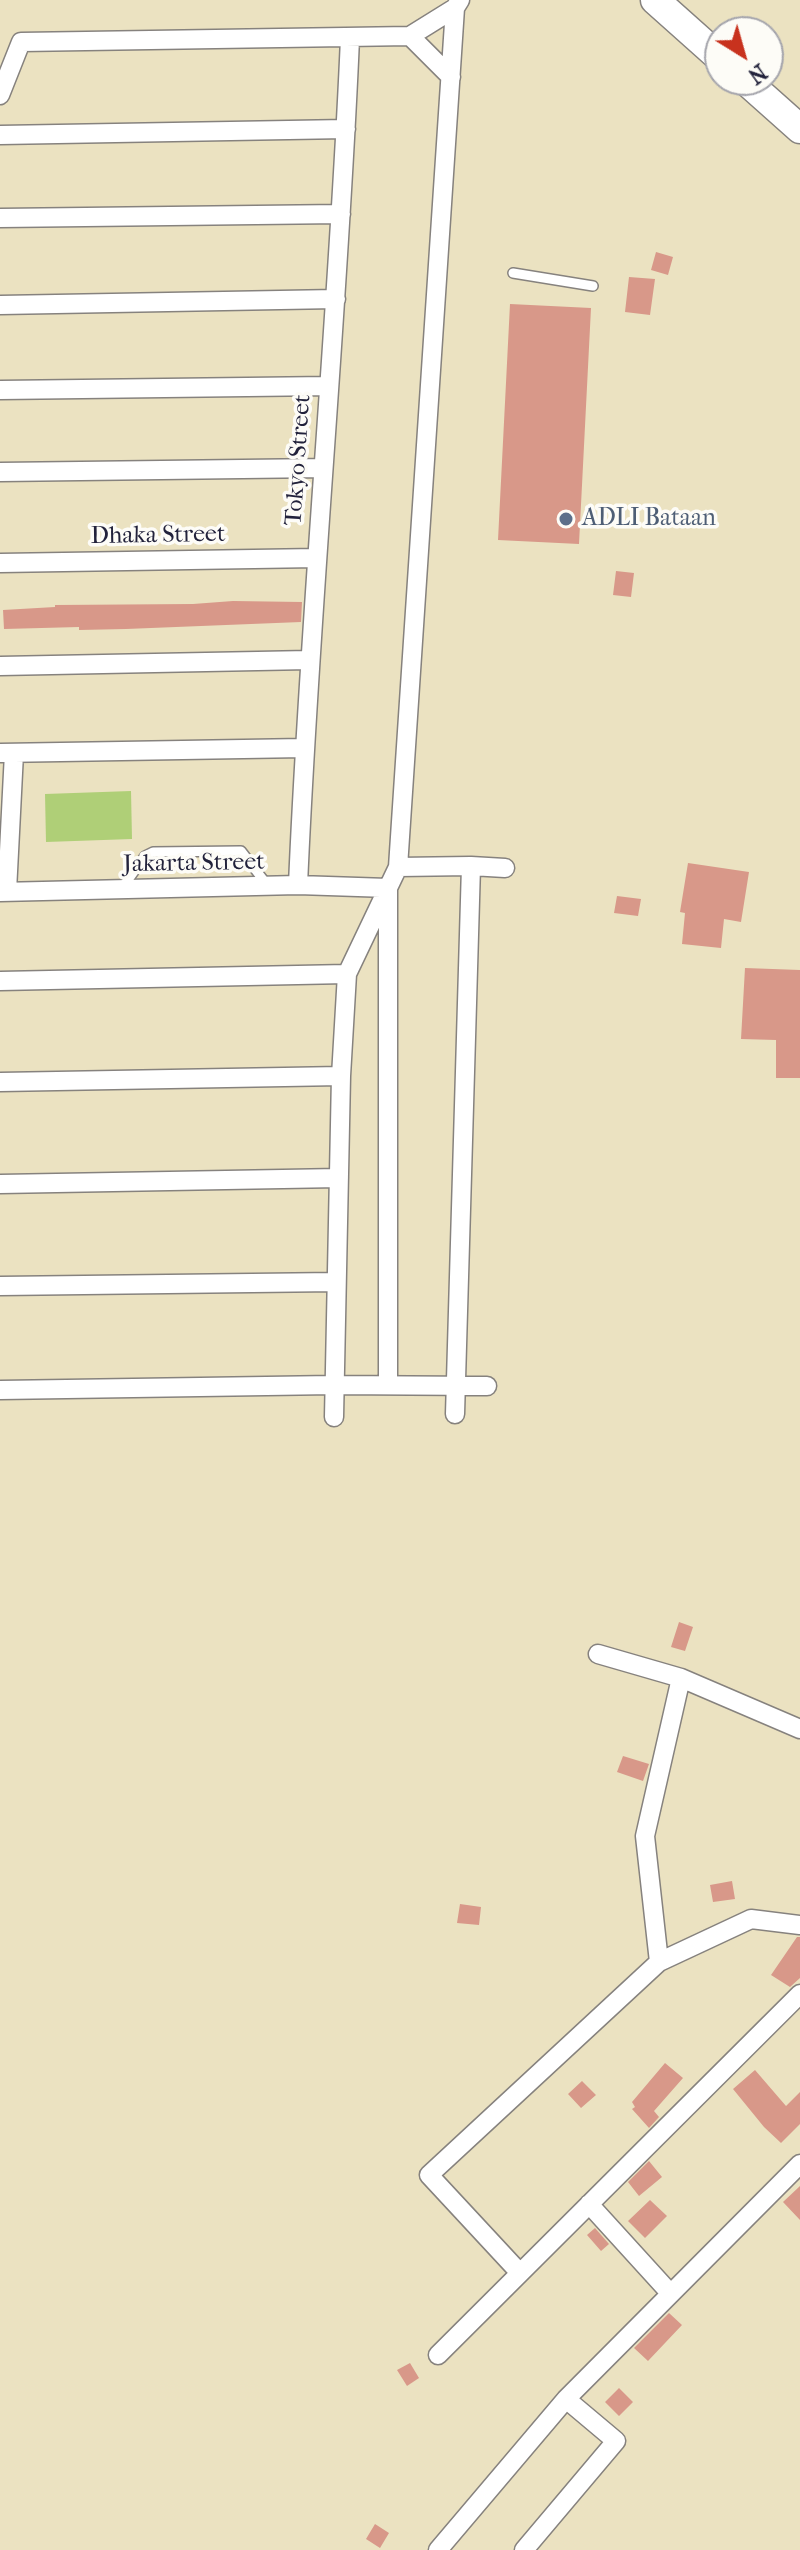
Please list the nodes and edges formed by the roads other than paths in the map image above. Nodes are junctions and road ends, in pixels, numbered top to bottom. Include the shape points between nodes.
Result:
1 (655, 0) edge
2 (463, 3) edge
3 (410, 36) junction
4 (350, 38) junction
5 (704, 44) edge
6 (451, 77) junction
7 (0, 95) edge
8 (763, 96) edge
9 (346, 129) junction
10 (800, 129) edge
11 (0, 135) edge
12 (341, 214) junction
13 (0, 218) edge
14 (513, 273) dead end
15 (593, 286) dead end
16 (336, 299) junction
17 (0, 305) edge
18 (329, 386) junction
19 (0, 390) edge
20 (323, 468) junction
21 (0, 472) edge
22 (317, 558) junction
23 (0, 563) edge
24 (309, 660) junction
25 (0, 666) edge
26 (304, 748) junction
27 (7, 753) edge
28 (471, 866) junction
29 (398, 867) junction
30 (505, 868) dead end
31 (298, 885) junction
32 (268, 886) junction
33 (388, 888) junction
34 (121, 889) junction
35 (4, 892) edge
36 (347, 974) junction
37 (0, 981) edge
38 (341, 1076) junction
39 (0, 1082) edge
40 (339, 1178) junction
41 (0, 1184) edge
42 (336, 1282) junction
43 (0, 1286) edge
44 (333, 1385) junction
45 (388, 1385) junction
46 (457, 1386) junction
47 (487, 1386) dead end
48 (0, 1390) edge
49 (455, 1414) dead end
50 (334, 1417) dead end
51 (598, 1654) dead end
52 (681, 1678) junction
53 (800, 1729) edge
54 (800, 1925) edge
55 (659, 1962) junction
56 (800, 1994) edge
57 (800, 2164) edge
58 (589, 2204) junction
59 (520, 2273) junction
60 (670, 2293) junction
61 (438, 2355) dead end
62 (566, 2399) junction
63 (438, 2550) edge
64 (524, 2550) edge

1 - 5 main road
2 - 3 street
2 - 6 street
3 - 4 street
3 - 6 street
4 - 7 street via 21,42
4 - 9 street, Tokyo Street
6 - 29 street
8 - 10 main road
9 - 11 street
9 - 12 street, Tokyo Street
12 - 13 street
12 - 16 street, Tokyo Street
14 - 15 lane
16 - 17 street
16 - 18 street, Tokyo Street
18 - 19 street
18 - 20 street, Tokyo Street
20 - 21 street
20 - 22 street, Tokyo Street
22 - 23 street, Dhaka Street
22 - 24 street, Tokyo Street
24 - 25 street
24 - 26 street, Tokyo Street
26 - 27 street
26 - 31 street, Tokyo Street
27 - 35 street
28 - 29 street
28 - 30 street
28 - 46 street
29 - 33 street
31 - 32 street, Jakarta Street
31 - 33 street, Jakarta Street
32 - 34 street, Jakarta Street
32 - 34 lane via 241,851 153,852
33 - 36 street
33 - 45 street
34 - 35 street, Jakarta Street
36 - 37 street
36 - 38 street
38 - 39 street
38 - 40 street
40 - 41 street
40 - 42 street
42 - 43 street
42 - 44 street
44 - 45 street
44 - 48 street
44 - 50 street
45 - 46 street
46 - 47 street
46 - 49 street
51 - 52 street
52 - 53 street
52 - 55 street via 645,1836
54 - 55 street via 751,1919
55 - 59 street via 429,2175
56 - 58 street
57 - 60 street
58 - 59 street
58 - 60 street
59 - 61 street
60 - 62 street
62 - 63 street
62 - 64 street via 616,2441

